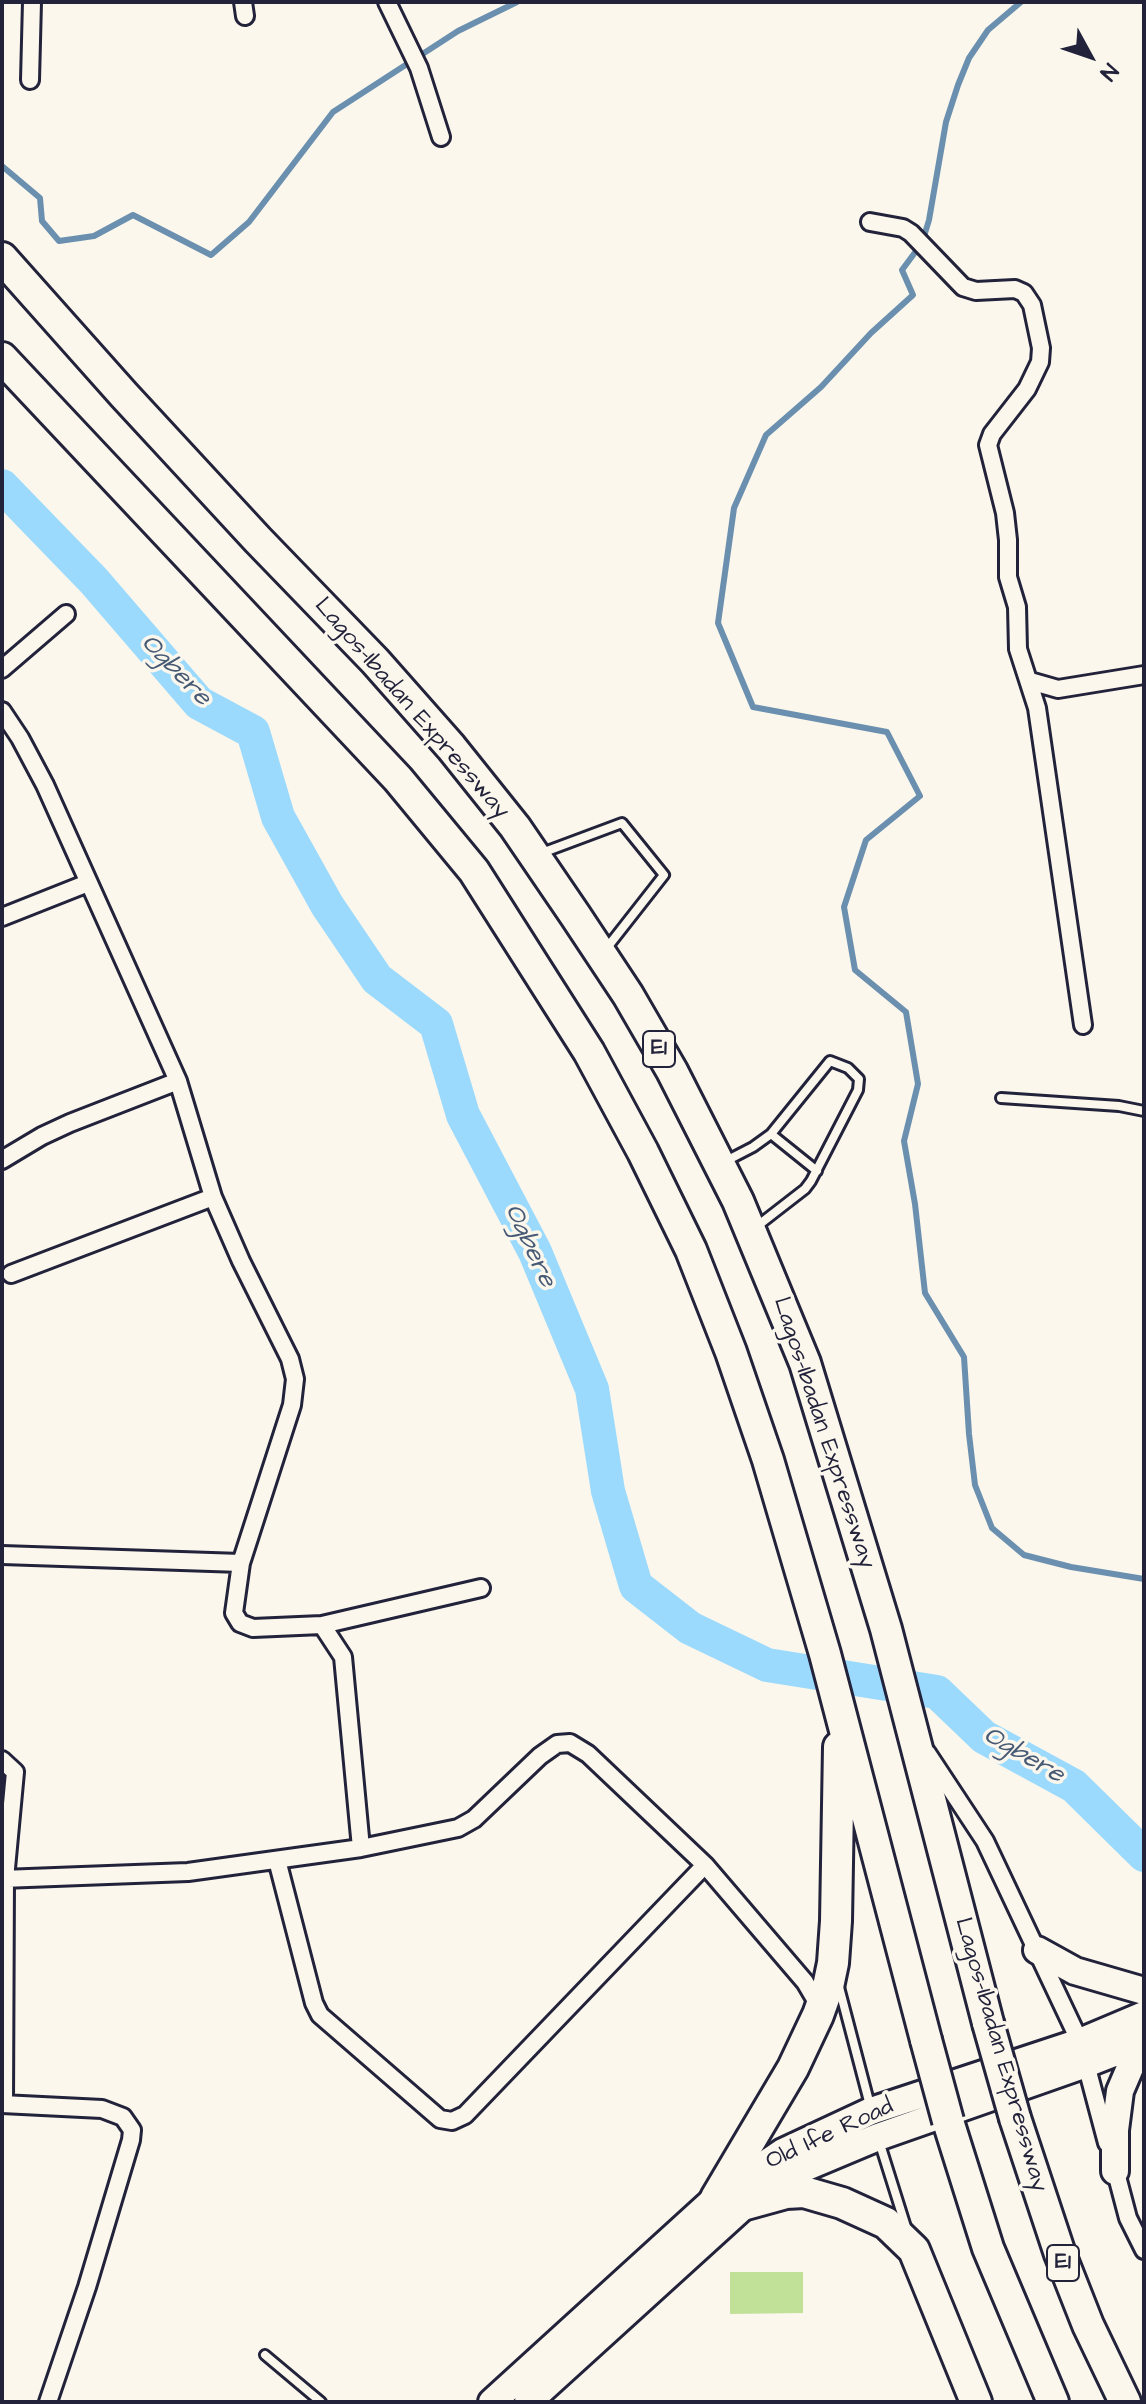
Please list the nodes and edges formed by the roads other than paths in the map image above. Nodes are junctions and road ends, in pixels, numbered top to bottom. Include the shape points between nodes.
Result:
1 (32, 2) edge
2 (387, 2) edge
3 (30, 80) dead end
4 (441, 137) dead end
5 (870, 222) dead end
6 (2, 258) edge
7 (2, 358) edge
8 (66, 614) dead end
9 (2, 669) edge
10 (1144, 675) edge
11 (1030, 681) junction
12 (1058, 689) junction
13 (1037, 708) junction
14 (2, 711) edge
15 (534, 856) junction
16 (88, 883) junction
17 (2, 917) edge
18 (602, 955) junction
19 (1083, 1025) dead end
20 (178, 1081) junction
21 (1001, 1098) dead end
22 (1144, 1111) edge
23 (771, 1134) junction
24 (2, 1160) edge
25 (720, 1165) junction
26 (817, 1171) junction
27 (213, 1197) junction
28 (751, 1231) junction
29 (11, 1274) dead end
30 (2, 1555) edge
31 (241, 1563) junction
32 (481, 1588) dead end
33 (322, 1625) junction
34 (839, 1705) junction
35 (911, 1728) junction
36 (2, 1760) edge
37 (361, 1848) junction
38 (277, 1860) junction
39 (705, 1865) junction
40 (4, 1879) edge
41 (1037, 1950) junction
42 (833, 1963) junction
43 (1144, 1991) edge
44 (818, 2015) junction
45 (1144, 2015) edge
46 (1143, 2041) edge
47 (1083, 2053) junction
48 (3, 2104) edge
49 (871, 2111) junction
50 (878, 2137) junction
51 (1115, 2171) junction
52 (716, 2198) junction
53 (746, 2204) junction
54 (914, 2250) junction
55 (1144, 2250) edge
56 (265, 2355) dead end
57 (48, 2402) edge
58 (321, 2402) edge
59 (492, 2402) edge
60 (528, 2402) edge
61 (976, 2402) edge
62 (1053, 2402) edge
63 (1125, 2402) edge

1 - 3 street
2 - 4 street
5 - 11 street via 911,233 963,287 1015,289 1032,305 1040,362 988,445 1005,513 1018,649
6 - 15 highway, Lagos-Ibadan Expressway / E1 via 394,682
7 - 34 highway via 398,779 474,871 548,985 630,1127 691,1250 768,1460
8 - 9 street
10 - 12 street
11 - 12 street
11 - 13 street
12 - 13 street
13 - 19 street
14 - 16 street via 45,785
15 - 18 highway, Lagos-Ibadan Expressway / E1
15 - 18 lane via 622,823 664,875
16 - 17 street
16 - 20 street
18 - 25 highway, Lagos-Ibadan Expressway / E1 via 672,1071
20 - 24 street via 70,1123
20 - 27 street
21 - 22 lane
23 - 25 lane
23 - 26 lane
23 - 26 lane via 830,1061 855,1073 858,1090
25 - 28 highway, Lagos-Ibadan Expressway / E1
26 - 28 lane via 805,1189
27 - 29 street
27 - 31 street via 295,1379 292,1405
28 - 35 highway, Lagos-Ibadan Expressway / E1 via 805,1363
30 - 31 street
31 - 33 street via 234,1613 240,1623 253,1628
32 - 33 street
33 - 37 street via 343,1657
34 - 42 highway
34 - 62 highway, bridge via 948,2121 988,2248
35 - 41 street via 985,1841
35 - 63 highway, Lagos-Ibadan Expressway / E1, bridge via 1015,2118 1060,2254
36 - 40 street via 15,1772
37 - 38 street
37 - 39 street via 458,1828 540,1756 557,1744 570,1743
38 - 39 street via 320,2015 440,2119 452,2121 465,2115
38 - 40 street via 188,1872
39 - 44 street via 805,1982
40 - 48 street
41 - 43 main road via 1075,1971
41 - 47 street
42 - 44 highway
42 - 49 lane
44 - 52 highway
45 - 47 main road, Old Ife Road
46 - 47 main road, Old Ife Road
46 - 51 main road via 1120,2091
47 - 49 main road, Old Ife Road
47 - 50 main road, Old Ife Road
47 - 51 street
48 - 57 street via 102,2109 123,2117 132,2130
49 - 52 main road, Old Ife Road via 783,2152
50 - 53 main road, Old Ife Road via 797,2171
50 - 54 lane
51 - 55 street
52 - 59 main road, Old Ife Road
53 - 54 highway via 804,2192 886,2223
53 - 60 main road, Old Ife Road
54 - 61 highway
56 - 58 lane

